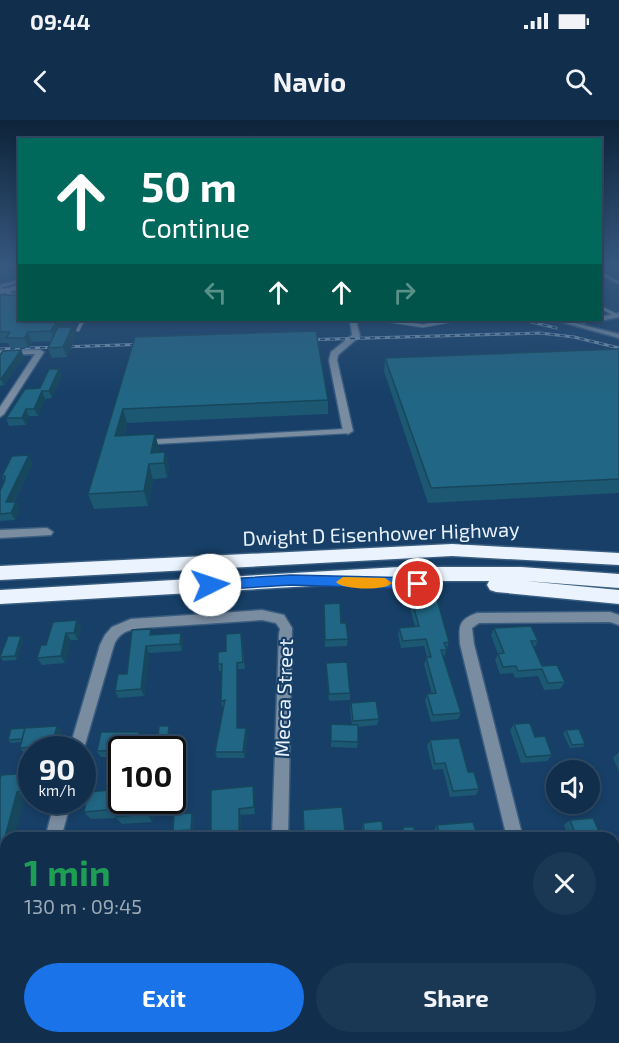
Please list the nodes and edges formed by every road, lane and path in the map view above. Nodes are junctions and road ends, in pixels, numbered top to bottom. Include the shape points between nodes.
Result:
1 (604, 309) edge
2 (618, 316) edge
3 (602, 319) edge
4 (85, 321) edge
5 (353, 321) edge
6 (389, 321) edge
7 (450, 321) edge
8 (590, 321) edge
9 (574, 322) edge
10 (78, 330) dead end
11 (619, 336) edge
12 (0, 353) edge
13 (0, 414) edge
14 (348, 431) joint
15 (143, 442) edge
16 (47, 532) dead end
17 (0, 534) edge
18 (619, 559) edge
19 (0, 573) edge
20 (291, 580) junction
21 (619, 581) edge
22 (0, 597) edge
23 (619, 597) edge
24 (619, 620) edge
25 (81, 736) edge
26 (59, 814) edge
27 (55, 832) edge
28 (279, 832) edge
29 (513, 832) edge

1 - 2 lane
2 - 3 street
4 - 10 lane
5 - 14 street via 356,336 334,354 333,360
6 - 7 lane via 423,326
8 - 9 street
9 - 11 street
12 - 13 street via 40,352
14 - 15 lane
16 - 17 street
18 - 19 highway, Dwight D Eisenhower Highway via 452,550
20 - 21 highway, Dwight D Eisenhower Highway via 463,573
20 - 22 highway, Dwight D Eisenhower Highway
20 - 23 highway via 517,586
24 - 29 street via 477,618 465,629
25 - 28 street, Mecca Street via 106,645 116,631 133,624 252,615 274,617 284,623 286,634
26 - 27 street

